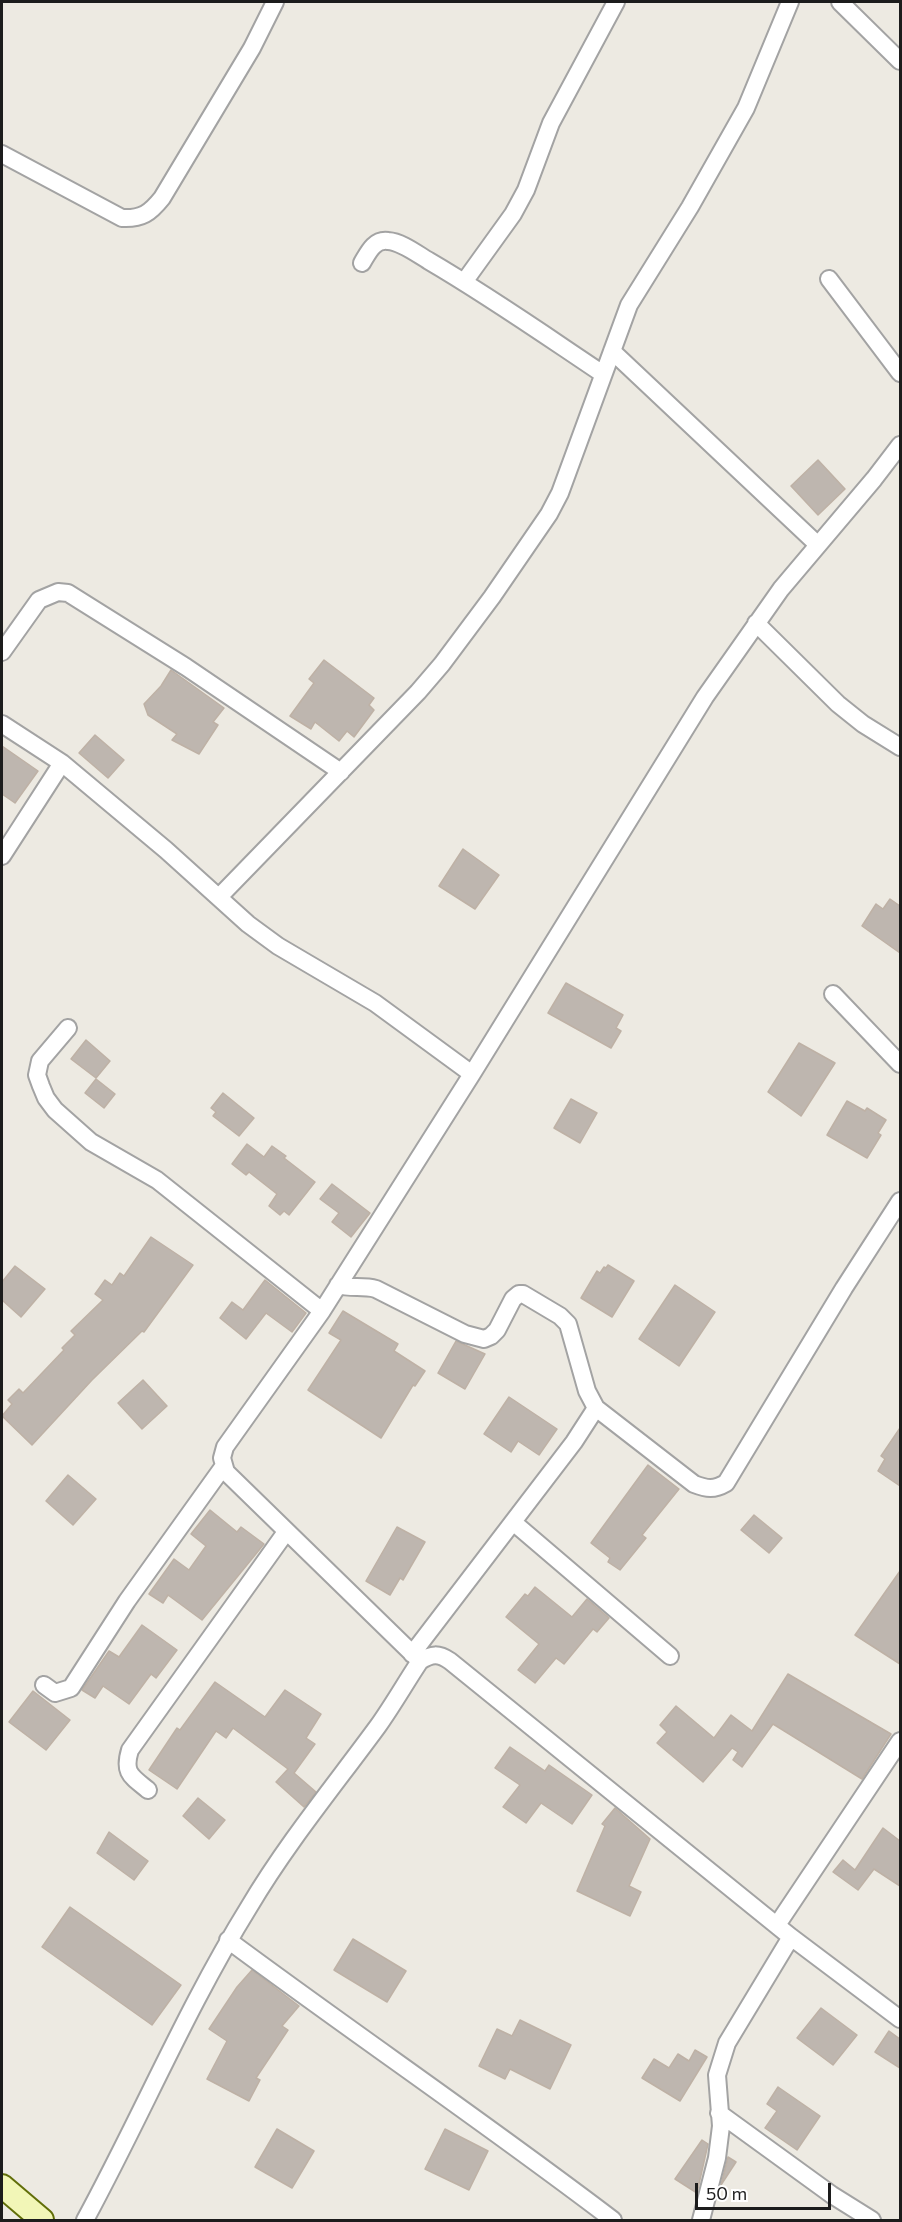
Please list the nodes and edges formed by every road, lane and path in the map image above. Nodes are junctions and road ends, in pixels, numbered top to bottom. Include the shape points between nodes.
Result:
1 (275, 2) edge
2 (616, 2) edge
3 (790, 2) edge
4 (840, 2) edge
5 (900, 61) edge
6 (2, 154) edge
7 (362, 263) dead end
8 (829, 279) dead end
9 (464, 282) junction
10 (612, 351) junction
11 (900, 373) edge
12 (603, 374) junction
13 (900, 445) edge
14 (818, 545) junction
15 (756, 623) junction
16 (2, 652) edge
17 (2, 724) edge
18 (900, 747) edge
19 (62, 763) junction
20 (342, 772) junction
21 (2, 856) edge
22 (219, 897) junction
23 (833, 994) dead end
24 (68, 1028) dead end
25 (900, 1064) edge
26 (472, 1074) junction
27 (900, 1201) edge
28 (338, 1285) junction
29 (322, 1311) junction
30 (596, 1408) junction
31 (223, 1467) junction
32 (513, 1522) junction
33 (286, 1532) junction
34 (670, 1656) dead end
35 (416, 1657) junction
36 (44, 1684) dead end
37 (900, 1742) edge
38 (148, 1790) dead end
39 (777, 1925) junction
40 (791, 1936) junction
41 (228, 1940) junction
42 (900, 2019) edge
43 (719, 2113) junction
44 (2, 2186) edge
45 (42, 2220) edge
46 (85, 2220) edge
47 (613, 2220) edge
48 (701, 2220) edge
49 (872, 2220) edge

1 - 6 street via 252,48 162,198 144,217 122,218
2 - 9 street via 551,123 513,214
3 - 10 street via 746,108 629,305
4 - 5 street
7 - 9 street via 378,242 387,240
8 - 11 street
9 - 12 street
10 - 12 street
10 - 14 street
12 - 20 street via 568,474 549,514 442,664
13 - 14 street
14 - 15 street
15 - 18 street via 838,704
15 - 26 street via 676,742
16 - 20 street via 39,600 58,592 68,593
17 - 19 street
19 - 21 street
19 - 22 street
20 - 22 street
22 - 26 street via 278,946 375,1003
23 - 25 street
24 - 29 street via 38,1067 41,1086 55,1110 91,1142 157,1180
26 - 28 street
27 - 30 street via 726,1483 716,1489 694,1484
28 - 29 street
28 - 30 street via 376,1289 471,1337 484,1339 497,1330 513,1299 524,1294 568,1324 587,1391
29 - 31 street via 225,1448
30 - 32 street
31 - 33 street
31 - 36 street via 127,1601 71,1688 55,1693
32 - 34 street
32 - 35 street
33 - 35 street
33 - 38 street via 130,1750 126,1761 130,1776
35 - 39 street via 435,1654 450,1661
35 - 41 street via 379,1724 273,1868
37 - 39 street
39 - 40 street
40 - 42 street
40 - 43 street via 727,2043 717,2075
41 - 46 street
41 - 47 street
43 - 48 street via 717,2158
43 - 49 street via 831,2195
44 - 45 street

